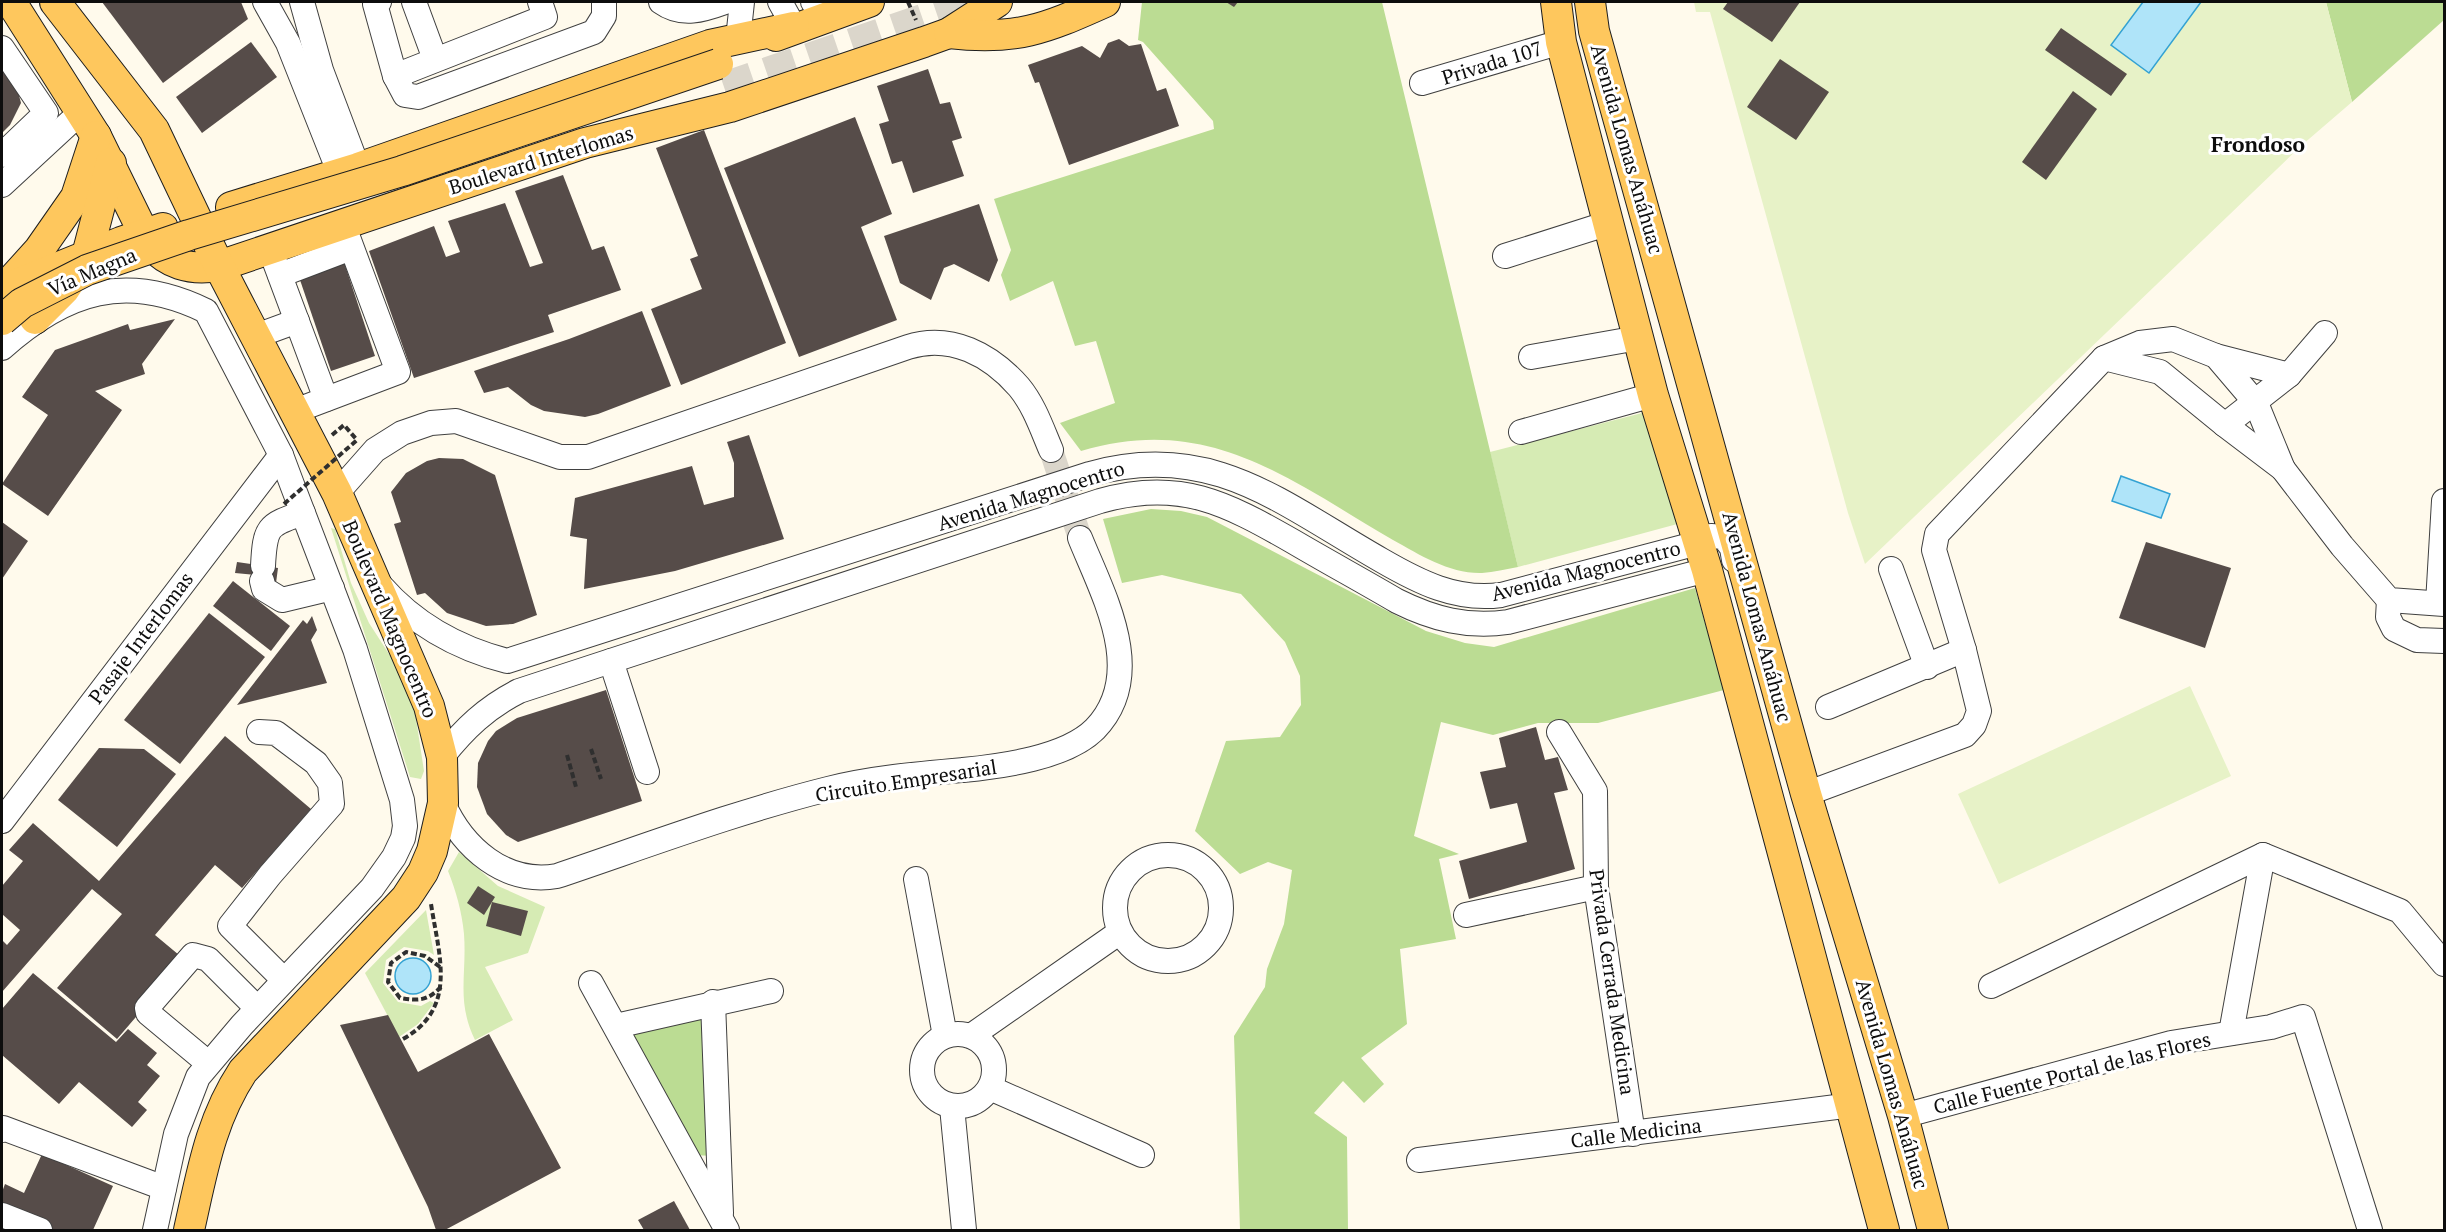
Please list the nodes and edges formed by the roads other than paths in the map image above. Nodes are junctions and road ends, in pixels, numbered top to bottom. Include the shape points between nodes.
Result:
1 (7, 2) edge
2 (12, 2) edge
3 (55, 2) edge
4 (265, 2) edge
5 (302, 2) edge
6 (379, 2) edge
7 (414, 2) edge
8 (540, 2) edge
9 (604, 2) edge
10 (661, 2) edge
11 (725, 2) edge
12 (742, 2) edge
13 (869, 2) edge
14 (997, 2) edge
15 (1105, 2) edge
16 (1556, 2) edge
17 (1590, 2) edge
18 (2, 6) edge
19 (819, 9) edge
20 (787, 14) edge
21 (948, 33) junction
22 (738, 39) junction
23 (1561, 42) junction
24 (2, 48) edge
25 (435, 59) junction
26 (103, 63) junction
27 (721, 75) junction
28 (395, 76) junction
29 (1422, 83) dead end
30 (84, 116) junction
31 (585, 143) junction
32 (2, 154) edge
33 (111, 163) junction
34 (349, 171) junction
35 (2, 185) edge
36 (1609, 223) junction
37 (193, 226) junction
38 (144, 234) junction
39 (347, 236) junction
40 (87, 255) junction
41 (1504, 256) dead end
42 (275, 262) junction
43 (219, 266) junction
44 (6, 278) edge
45 (44, 314) junction
46 (2, 320) edge
47 (297, 321) junction
48 (2325, 333) dead end
49 (256, 336) junction
50 (1638, 338) junction
51 (2173, 339) junction
52 (2, 348) edge
53 (2216, 356) junction
54 (1531, 357) dead end
55 (2104, 358) junction
56 (2160, 372) junction
57 (2289, 375) junction
58 (1653, 395) junction
59 (326, 399) junction
60 (2256, 403) junction
61 (295, 411) junction
62 (2225, 425) junction
63 (1521, 432) dead end
64 (1050, 450) tunnel mouth
65 (281, 455) junction
66 (2283, 469) junction
67 (337, 493) junction
68 (2445, 501) edge
69 (294, 508) junction
70 (1080, 538) tunnel mouth
71 (1703, 556) junction
72 (1891, 569) dead end
73 (374, 578) junction
74 (332, 588) junction
75 (1752, 595) junction
76 (2389, 600) junction
77 (2441, 604) edge
78 (2445, 641) edge
79 (1964, 651) junction
80 (611, 661) junction
81 (1927, 667) junction
82 (1828, 707) dead end
83 (259, 732) dead end
84 (1559, 732) dead end
85 (442, 756) junction
86 (647, 772) dead end
87 (1806, 794) junction
88 (443, 803) junction
89 (2, 821) edge
90 (2263, 855) junction
91 (916, 879) dead end
92 (1596, 887) junction
93 (1466, 915) dead end
94 (1119, 932) junction
95 (2445, 964) edge
96 (284, 980) junction
97 (591, 983) dead end
98 (1991, 986) dead end
99 (771, 991) dead end
100 (713, 1002) junction
101 (257, 1008) junction
102 (616, 1026) junction
103 (2231, 1033) junction
104 (945, 1036) junction
105 (971, 1036) junction
106 (208, 1063) junction
107 (990, 1089) junction
108 (1852, 1105) junction
109 (952, 1107) junction
110 (1903, 1116) junction
111 (2, 1130) edge
112 (1633, 1134) junction
113 (1142, 1155) dead end
114 (1419, 1160) dead end
115 (164, 1188) junction
116 (2, 1215) edge
117 (724, 1224) edge
118 (2, 1228) edge
119 (8, 1230) edge
120 (40, 1230) edge
121 (154, 1230) edge
122 (189, 1230) edge
123 (964, 1230) edge
124 (1884, 1230) edge
125 (1933, 1230) edge
126 (2370, 1230) edge

1 - 18 street
2 - 30 main road
3 - 26 main road, Boulevard Magnocentro
4 - 34 street
5 - 34 street
6 - 28 street via 375,4
7 - 25 street
8 - 25 street via 545,16
9 - 28 street via 604,16 594,32 418,97 405,94
10 - 11 street via 671,9 698,12
12 - 22 street
13 - 19 main road, Boulevard Interlomas
14 - 21 main road, Boulevard Interlomas
15 - 21 main road, Boulevard Interlomas via 1059,23 1022,33 985,37
16 - 23 main road, Avenida Lomas Anáhuac
17 - 75 main road, Avenida Lomas Anáhuac via 1594,31
19 - 20 main road, Boulevard Interlomas
20 - 22 main road, Boulevard Interlomas
20 - 27 main road, Boulevard Interlomas
21 - 31 main road, Boulevard Interlomas via 730,107
22 - 34 main road, Boulevard Interlomas via 710,45
23 - 29 street, Privada 107
23 - 36 main road, Avenida Lomas Anáhuac
24 - 32 street via 46,113
25 - 28 street
26 - 30 main road
26 - 37 main road, Boulevard Magnocentro via 154,130
27 - 31 main road
27 - 37 main road, Boulevard Interlomas, bridge via 402,171
30 - 33 main road
30 - 35 street
30 - 44 main road via 75,197 39,250
31 - 39 main road, Boulevard Interlomas
33 - 38 main road
33 - 40 main road
34 - 37 main road, Boulevard Interlomas
36 - 41 street
36 - 50 main road, Avenida Lomas Anáhuac
37 - 38 main road, Boulevard Interlomas
37 - 43 main road, Boulevard Magnocentro
37 - 46 main road, Vía Magna, bridge via 87,270 22,303
38 - 40 main road, Boulevard Interlomas
38 - 43 main road, Boulevard Interlomas via 160,255 178,265
39 - 42 main road, Boulevard Interlomas
39 - 59 street via 398,372
40 - 44 main road, Boulevard Interlomas
40 - 45 main road
42 - 43 main road, Boulevard Interlomas
42 - 47 street
43 - 49 main road, Boulevard Magnocentro
45 - 52 street, Vía Magna
45 - 65 street, Boulevard Magnocentro via 93,294 136,291 172,297 206,311
47 - 49 street
47 - 59 street
48 - 57 street
49 - 61 main road, Boulevard Magnocentro
50 - 54 street
50 - 58 main road, Avenida Lomas Anáhuac
51 - 53 street
51 - 55 street via 2140,343
51 - 56 street
53 - 57 street
53 - 60 street
55 - 56 street
55 - 79 street via 1936,534 1934,550
56 - 62 street
57 - 60 street
58 - 63 street
58 - 71 main road, Avenida Lomas Anáhuac
59 - 61 street
60 - 62 street
60 - 66 street
61 - 67 main road, Boulevard Magnocentro
62 - 66 street
64 - 67 street via 1020,388 997,366 956,344 932,342 588,457 560,457 456,421 431,423 402,433 375,450
65 - 69 street, Boulevard Magnocentro
65 - 89 street, Pasaje Interlomas
66 - 76 street
67 - 73 main road, Boulevard Magnocentro
68 - 77 street
69 - 74 street, Boulevard Magnocentro
69 - 74 street via 275,522 264,538 264,589 282,600
70 - 88 street, Circuito Empresarial via 1112,617 1120,647 1119,676 1110,705 1095,729 1072,744 1008,765 829,789 540,879 521,877 482,855 461,835
71 - 73 street, Avenida Magnocentro via 1501,595 1464,596 1410,577 1239,480 1214,471 1163,463 1090,474 507,662 469,650 430,630
71 - 75 street via 1711,536 1724,537 1732,548 1738,587
71 - 80 street, Avenida Magnocentro via 1508,622 1484,626 1418,611 1228,506 1185,493 1142,492 1100,501
71 - 108 main road, Avenida Lomas Anáhuac
72 - 81 street
73 - 85 main road, Boulevard Magnocentro via 429,706
74 - 96 street, Boulevard Magnocentro via 402,800 405,826 394,857 372,888
75 - 87 main road, Avenida Lomas Anáhuac
76 - 77 street
76 - 78 street via 2388,617 2394,629 2417,640
79 - 81 street
79 - 87 street via 1979,711 1965,735
80 - 85 street, Avenida Magnocentro via 504,698 470,724
80 - 86 street
81 - 82 street
83 - 96 street via 276,733 316,763 330,783 332,804 230,926
84 - 92 street, Privada Cerrada Medicina via 1595,791
85 - 88 main road, Boulevard Magnocentro
87 - 110 main road, Avenida Lomas Anáhuac
88 - 122 main road, Boulevard Magnocentro via 432,851 406,898 243,1071 228,1095 208,1148
90 - 95 street via 2400,911
90 - 98 street
90 - 103 street
91 - 104 street
92 - 93 street
92 - 112 street, Privada Cerrada Medicina
94 - 94 street via 1137,953 1164,962 1191,957 1213,939 1222,912 1217,885 1199,864 1190,860 1173,854 1145,859 1124,878 1114,904
94 - 105 street
96 - 101 street, Boulevard Magnocentro
97 - 102 street
99 - 100 street
100 - 102 street
100 - 117 street
101 - 106 street, Boulevard Magnocentro
101 - 106 street via 208,959 193,955 147,1008 148,1013
102 - 117 street
103 - 110 street, Calle Fuente Portal de las Flores via 2171,1043
103 - 126 street, Calle Fuente Portal de las Flores via 2303,1017
104 - 105 street
104 - 109 street via 930,1047 922,1065 923,1083 934,1099
105 - 107 street via 988,1048 995,1068
106 - 115 street, Boulevard Magnocentro via 186,1104
107 - 109 street via 974,1104
107 - 113 street
108 - 112 street, Calle Medicina
108 - 124 main road, Avenida Lomas Anáhuac
109 - 123 street
110 - 125 main road, Avenida Lomas Anáhuac
111 - 115 street
112 - 114 street, Calle Medicina
115 - 121 street, Boulevard Magnocentro
116 - 120 street
118 - 119 street

